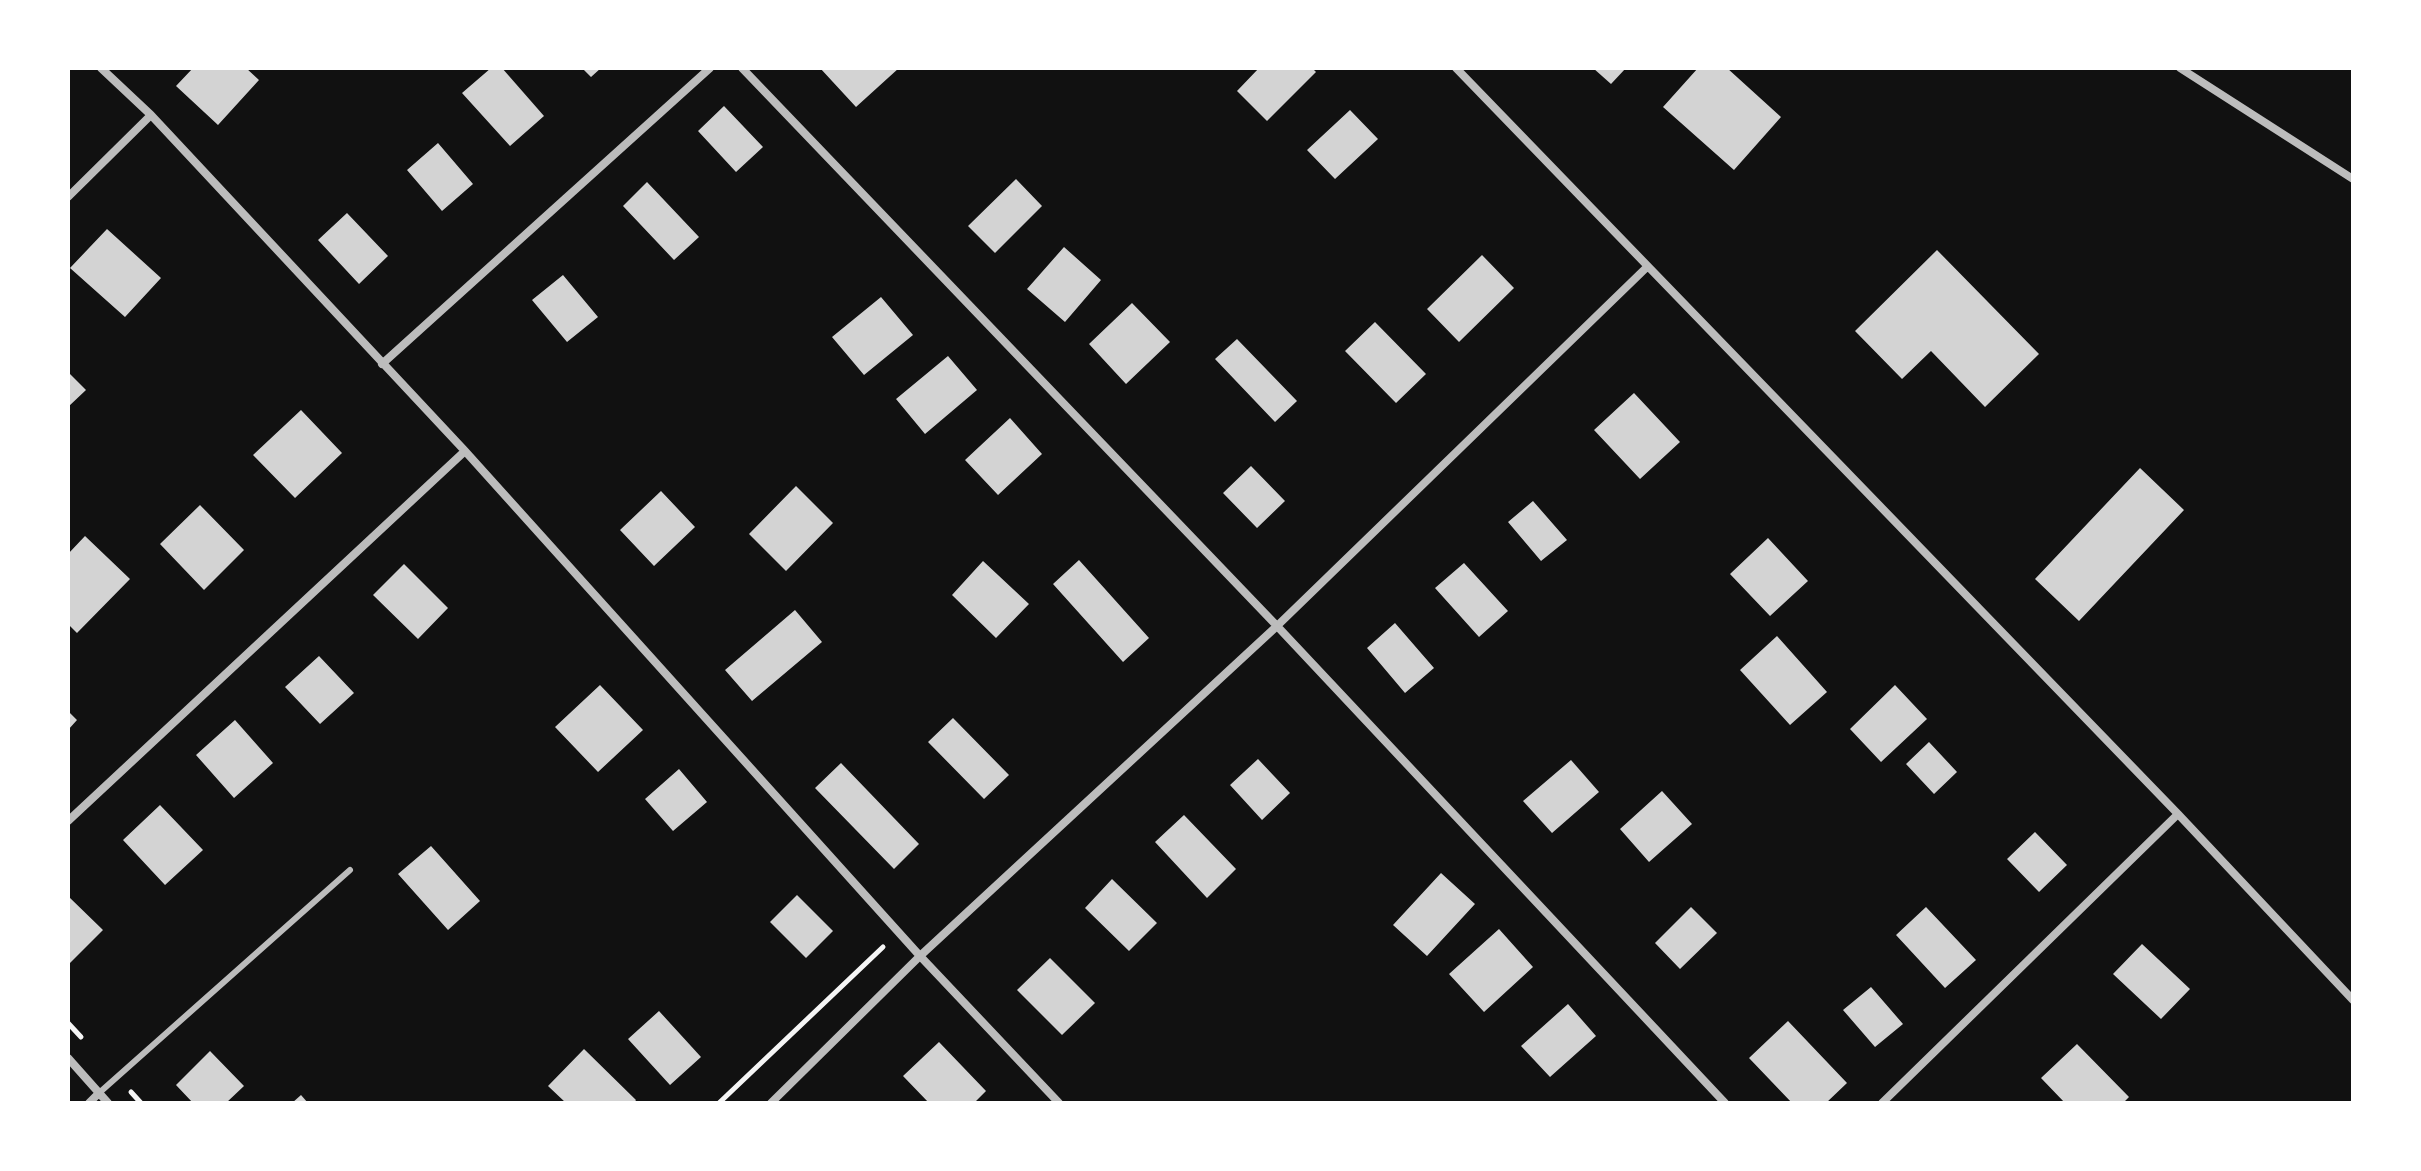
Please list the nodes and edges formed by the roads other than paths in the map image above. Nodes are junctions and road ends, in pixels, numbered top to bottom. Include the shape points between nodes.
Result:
1 (101, 68) edge
2 (710, 68) edge
3 (742, 68) edge
4 (1456, 68) edge
5 (2180, 68) edge
6 (151, 115) junction
7 (2353, 179) edge
8 (68, 197) edge
9 (1647, 267) junction
10 (382, 364) junction
11 (465, 451) junction
12 (1277, 626) junction
13 (2178, 814) junction
14 (68, 821) edge
15 (350, 870) dead end
16 (920, 956) junction
17 (2353, 1000) edge
18 (68, 1058) edge
19 (99, 1093) junction
20 (89, 1103) edge
21 (108, 1103) edge
22 (771, 1103) edge
23 (1059, 1103) edge
24 (1725, 1103) edge
25 (1882, 1103) edge

1 - 6 street
2 - 10 street
3 - 12 street
4 - 9 street
5 - 7 street
6 - 8 street
6 - 10 street
9 - 12 street
9 - 13 street
10 - 11 street
11 - 14 street
11 - 16 street
12 - 16 street
12 - 24 street
13 - 17 street
13 - 25 street
15 - 19 lane
16 - 22 street
16 - 23 street
18 - 19 street
19 - 20 street
19 - 21 street

